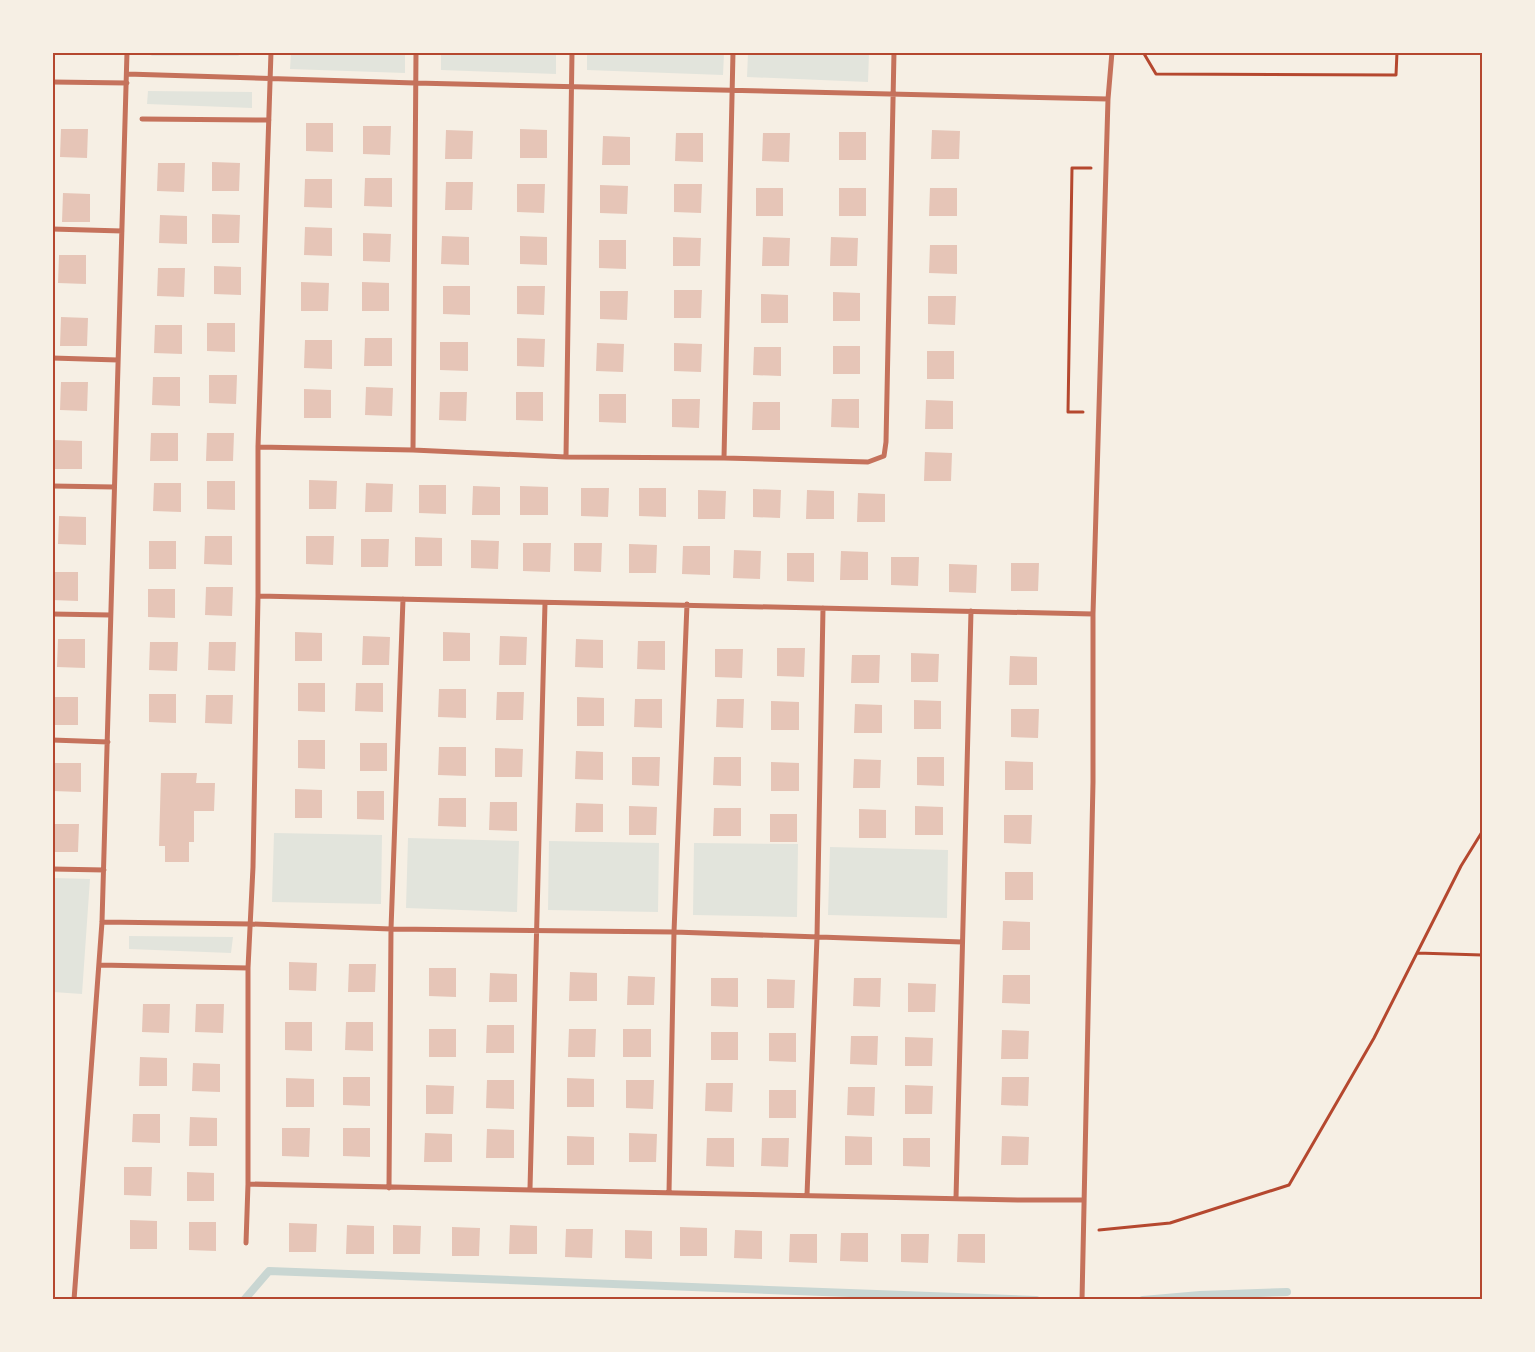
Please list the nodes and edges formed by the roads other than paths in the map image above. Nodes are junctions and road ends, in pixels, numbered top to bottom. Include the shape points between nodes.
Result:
1 (127, 52) edge
2 (271, 52) edge
3 (416, 52) edge
4 (572, 52) edge
5 (733, 52) edge
6 (894, 52) edge
7 (1112, 52) edge
8 (126, 74) junction
9 (270, 78) junction
10 (52, 82) edge
11 (415, 83) junction
12 (126, 84) junction
13 (571, 86) junction
14 (732, 90) junction
15 (893, 94) junction
16 (1108, 99) junction
17 (142, 119) dead end
18 (269, 120) junction
19 (52, 229) edge
20 (122, 231) junction
21 (52, 358) edge
22 (118, 360) junction
23 (258, 447) junction
24 (413, 450) junction
25 (566, 457) junction
26 (724, 458) junction
27 (52, 486) edge
28 (114, 487) junction
29 (258, 596) junction
30 (404, 599) junction
31 (545, 602) junction
32 (687, 604) junction
33 (823, 608) junction
34 (971, 612) junction
35 (52, 614) edge
36 (1093, 614) junction
37 (110, 615) junction
38 (52, 740) edge
39 (108, 742) junction
40 (52, 869) edge
41 (104, 870) junction
42 (102, 922) junction
43 (251, 924) junction
44 (391, 929) junction
45 (535, 930) junction
46 (674, 932) junction
47 (817, 937) junction
48 (962, 942) junction
49 (99, 965) junction
50 (248, 968) junction
51 (248, 1184) junction
52 (390, 1188) junction
53 (530, 1189) junction
54 (669, 1192) junction
55 (807, 1195) junction
56 (956, 1198) junction
57 (1084, 1200) junction
58 (246, 1243) dead end
59 (74, 1300) edge
60 (1082, 1300) edge

1 - 8 street
2 - 9 street
3 - 11 street
4 - 13 street
5 - 14 street
6 - 15 street
7 - 16 street
8 - 9 street
8 - 12 street
9 - 11 street
9 - 18 street
10 - 12 street
11 - 13 street
11 - 24 street
12 - 20 street
13 - 14 street
13 - 25 street
14 - 15 street
14 - 26 street
15 - 16 street
15 - 26 street via 884,456 868,462
16 - 36 street
17 - 18 street
18 - 23 street
19 - 20 street
20 - 22 street
21 - 22 street
22 - 28 street
23 - 24 street
23 - 29 street
24 - 25 street
25 - 26 street
27 - 28 street
28 - 37 street
29 - 30 street
29 - 43 street
30 - 31 street
30 - 44 street
31 - 32 street
31 - 45 street
32 - 33 street
32 - 46 street
33 - 34 street
33 - 47 street
34 - 36 street
34 - 48 street
35 - 37 street
36 - 57 street
37 - 39 street
38 - 39 street
39 - 41 street
40 - 41 street
41 - 42 street
42 - 43 street
42 - 49 street
43 - 44 street
43 - 50 street
44 - 45 street
44 - 52 street
45 - 46 street
45 - 53 street
46 - 47 street
46 - 54 street
47 - 48 street
47 - 55 street
48 - 56 street
49 - 50 street
49 - 59 street
50 - 51 street
51 - 52 street
51 - 58 street
52 - 53 street
53 - 54 street
54 - 55 street
55 - 56 street
56 - 57 street
57 - 60 street

